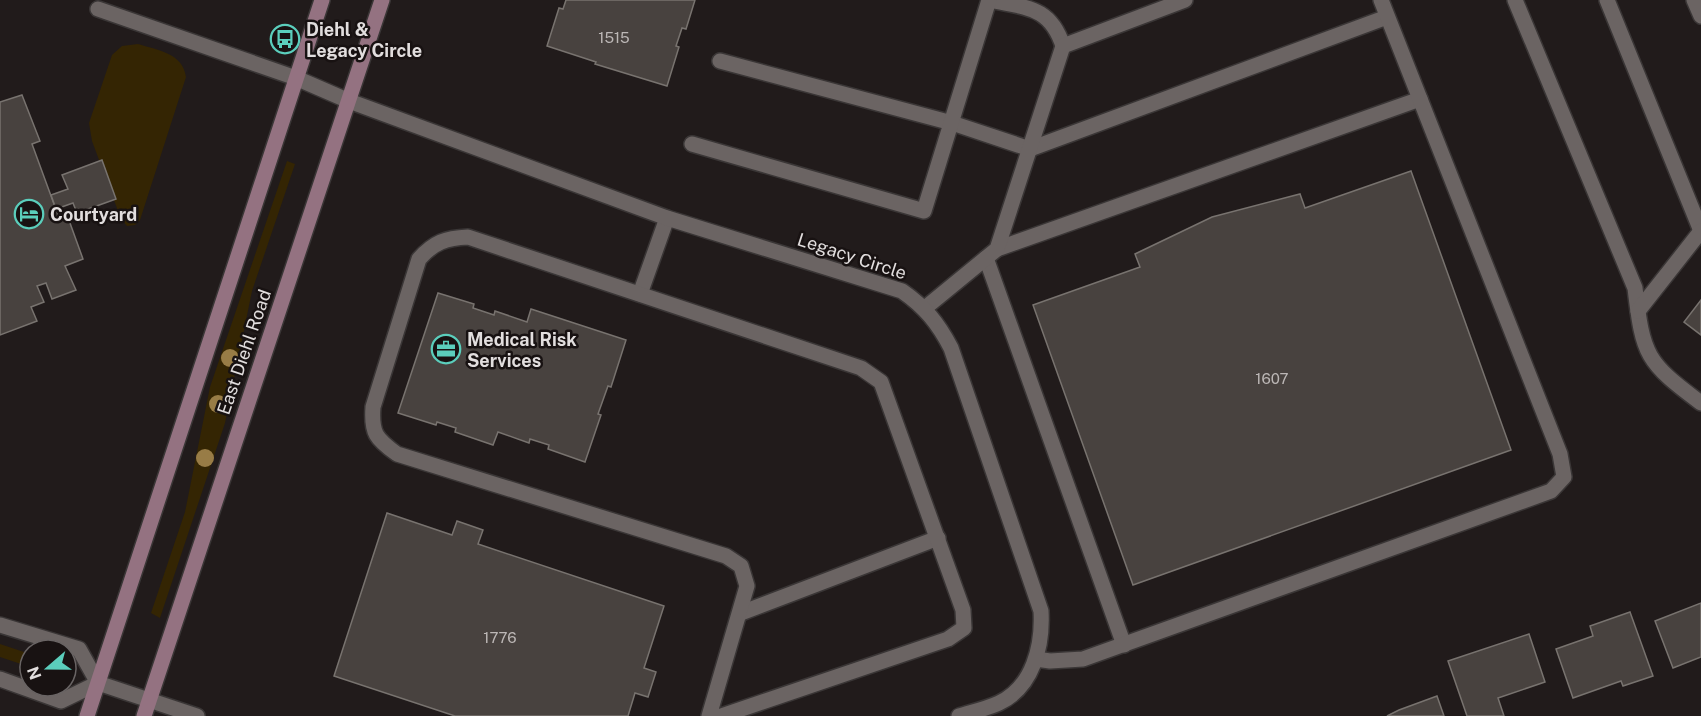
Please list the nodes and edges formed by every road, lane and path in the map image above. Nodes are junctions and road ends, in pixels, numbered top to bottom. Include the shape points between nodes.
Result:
1 (322, 0) edge
2 (382, 0) edge
3 (990, 0) edge
4 (1185, 0) edge
5 (1381, 0) edge
6 (1515, 0) edge
7 (1607, 0) edge
8 (1694, 0) edge
9 (98, 9) dead end
10 (1701, 16) edge
11 (1387, 17) junction
12 (1064, 46) junction
13 (720, 61) dead end
14 (296, 78) junction
15 (1420, 99) junction
16 (349, 101) junction
17 (952, 123) junction
18 (692, 144) dead end
19 (1030, 149) junction
20 (667, 218) junction
21 (1701, 231) edge
22 (991, 254) junction
23 (640, 294) junction
24 (925, 308) junction
25 (1638, 311) junction
26 (1701, 404) edge
27 (938, 538) junction
28 (741, 613) junction
29 (0, 625) edge
30 (1124, 645) junction
31 (1036, 659) junction
32 (0, 679) edge
33 (98, 683) junction
34 (149, 700) junction
35 (87, 716) edge
36 (144, 716) edge
37 (197, 716) edge
38 (709, 716) edge
39 (720, 716) edge
40 (959, 716) edge

1 - 14 street, East Diehl Road
2 - 16 street, East Diehl Road
3 - 12 street via 1039,10 1059,31
3 - 17 street
4 - 12 street
5 - 11 street
6 - 25 street via 1635,288
7 - 21 street
8 - 10 street
9 - 14 street, Legacy Circle
11 - 15 street
11 - 19 street
12 - 19 street
13 - 17 street
14 - 16 street, Legacy Circle
14 - 33 street, East Diehl Road
15 - 22 street
15 - 30 street via 1560,454 1564,477 1551,491
16 - 20 street, Legacy Circle
16 - 34 street, East Diehl Road
17 - 18 street via 924,211
17 - 19 street
19 - 22 street
20 - 23 street
20 - 24 street, Legacy Circle via 902,291
21 - 25 street
22 - 24 street
22 - 30 street
23 - 27 street via 861,368 881,382
23 - 28 street via 468,237 444,238 419,259 373,406 371,425 381,442 397,454 726,556 741,566 747,586
24 - 31 street, Legacy Circle via 951,348 1041,611 1043,634
25 - 26 street via 1647,355
27 - 28 street
27 - 39 street via 963,610 964,628 948,639
28 - 38 street
29 - 33 street via 78,649
30 - 31 street via 1083,659
31 - 40 street, Legacy Circle via 1022,685 1000,702
32 - 33 street via 61,701
33 - 34 street
33 - 35 street, East Diehl Road
34 - 36 street, East Diehl Road
34 - 37 street

